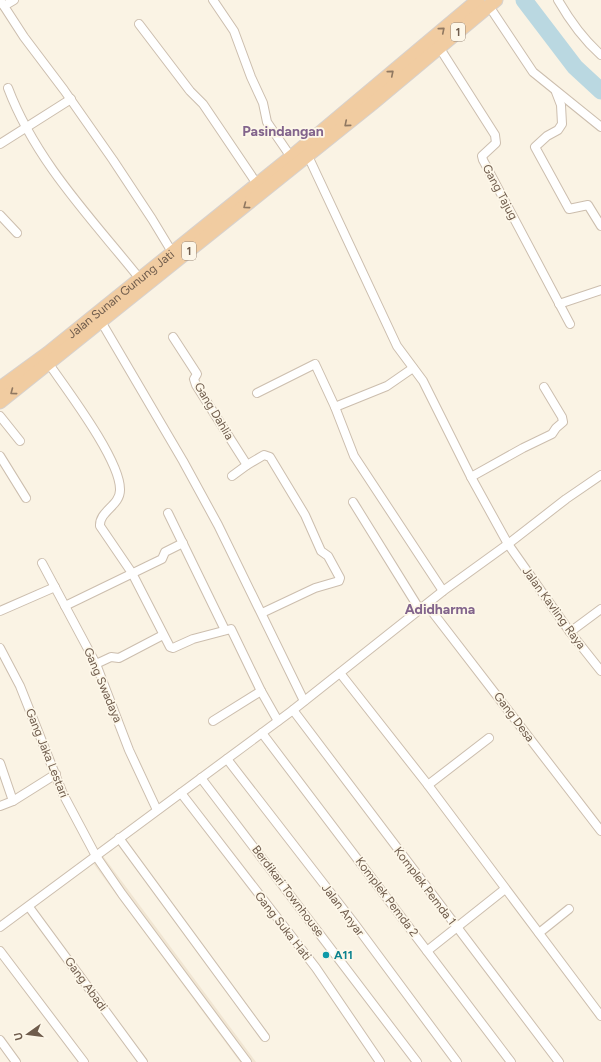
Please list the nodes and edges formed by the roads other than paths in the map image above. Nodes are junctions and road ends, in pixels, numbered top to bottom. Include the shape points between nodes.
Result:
1 (14, 0) edge
2 (213, 0) edge
3 (558, 0) edge
4 (488, 2) edge
5 (2, 3) edge
6 (139, 24) dead end
7 (439, 47) junction
8 (601, 55) edge
9 (416, 60) junction
10 (8, 88) dead end
11 (556, 92) junction
12 (374, 95) junction
13 (71, 99) junction
14 (26, 127) junction
15 (601, 127) edge
16 (0, 144) edge
17 (308, 156) junction
18 (294, 161) junction
19 (257, 184) junction
20 (0, 215) edge
21 (601, 226) edge
22 (17, 233) dead end
23 (172, 252) junction
24 (140, 279) junction
25 (601, 290) edge
26 (559, 304) junction
27 (99, 318) junction
28 (570, 324) dead end
29 (174, 337) dead end
30 (50, 359) junction
31 (413, 368) junction
32 (28, 374) junction
33 (544, 387) dead end
34 (0, 388) edge
35 (257, 393) dead end
36 (0, 402) edge
37 (335, 407) junction
38 (0, 416) edge
39 (20, 441) dead end
40 (0, 456) edge
41 (247, 465) junction
42 (601, 475) edge
43 (232, 476) dead end
44 (471, 477) junction
45 (26, 498) dead end
46 (353, 502) dead end
47 (168, 514) dead end
48 (183, 543) junction
49 (508, 544) junction
50 (42, 563) dead end
51 (132, 573) junction
52 (56, 587) junction
53 (444, 591) junction
54 (65, 606) junction
55 (424, 607) junction
56 (601, 609) edge
57 (0, 611) edge
58 (262, 613) junction
59 (225, 630) junction
60 (570, 632) junction
61 (163, 634) junction
62 (0, 648) edge
63 (96, 664) junction
64 (601, 671) edge
65 (340, 673) junction
66 (261, 691) junction
67 (304, 701) junction
68 (293, 710) junction
69 (213, 721) dead end
70 (278, 721) junction
71 (262, 733) junction
72 (489, 738) dead end
73 (227, 759) junction
74 (0, 763) edge
75 (56, 774) junction
76 (201, 778) junction
77 (428, 785) junction
78 (182, 793) junction
79 (12, 801) junction
80 (0, 806) edge
81 (157, 810) junction
82 (601, 830) edge
83 (119, 838) junction
84 (96, 856) junction
85 (506, 889) junction
86 (29, 907) junction
87 (569, 909) dead end
88 (0, 927) edge
89 (457, 928) junction
90 (539, 933) junction
91 (0, 951) edge
92 (427, 951) junction
93 (601, 1016) edge
94 (266, 1036) dead end
95 (0, 1040) edge
96 (16, 1062) edge
97 (84, 1062) edge
98 (143, 1062) edge
99 (247, 1062) edge
100 (380, 1062) edge
101 (418, 1062) edge
102 (457, 1062) edge
103 (511, 1062) edge
104 (559, 1062) edge

1 - 5 street
2 - 18 street via 238,42 263,103 267,122
3 - 8 street via 568,18
4 - 7 highway, 1
9 -> 4 highway, 1
4 - 11 street via 533,72
5 - 13 street
6 - 19 street via 190,91 203,104
7 - 9 highway, 1
7 - 26 street, Gang Tajug via 495,135 496,143 482,158
9 - 12 highway, 1
10 - 14 street
11 - 15 street
11 - 21 street via 563,116 562,124 535,147 569,209 588,205
12 -> 17 highway, 1
12 - 18 highway, Jalan Sunan Gunung Jati / 1
13 - 14 street
13 - 23 street via 152,218
14 - 16 street
14 - 24 street via 70,194
17 - 18 highway, 1
17 - 31 street, Jalan Kavling Raya via 397,346
18 - 19 highway, Jalan Sunan Gunung Jati / 1
18 -> 27 highway, 1
19 - 23 highway, Jalan Sunan Gunung Jati / 1
20 - 22 street
23 - 24 highway, Jalan Sunan Gunung Jati / 1
24 - 27 highway, Jalan Sunan Gunung Jati / 1
25 - 26 street
26 - 28 street, Gang Tajug
27 - 30 highway, 1
27 - 58 street via 183,461
29 - 41 street, Gang Dahlia via 198,374 194,379 196,385
30 - 32 highway, 1
30 - 51 street via 112,461 121,491 116,502 101,517 100,526
31 - 37 street via 387,386
31 - 44 street, Jalan Kavling Raya via 423,381
32 - 34 highway, 1
32 -> 36 highway, 1
33 - 44 street via 563,422 552,434
35 - 37 street via 314,364
37 - 53 street via 354,456
38 - 39 street
40 - 45 street
41 - 43 street
41 - 58 street via 264,455 270,457 305,515 321,551 328,556 340,578 339,581 315,588
42 - 49 street via 538,519
44 - 49 street, Jalan Kavling Raya
46 - 55 street, Gang Desa
47 - 48 street
48 - 51 street via 165,552 162,559
48 - 59 street
49 - 53 street
49 - 60 street, Jalan Kavling Raya
50 - 52 street, Gang Swadaya
51 - 54 street
51 - 61 street
52 - 54 street, Gang Swadaya
52 - 57 street
53 - 55 street
54 - 63 street, Gang Swadaya
55 - 65 street
55 - 82 street, Gang Desa
56 - 60 street
58 - 67 street
59 - 61 street via 172,648
59 - 66 street via 233,631
60 - 64 street, Jalan Kavling Raya
61 - 63 street via 119,658 111,657
62 - 75 street, Gang Jaka Lestari via 20,686
63 - 81 street, Gang Swadaya via 129,750
65 - 67 street
65 - 77 street
66 - 69 street
66 - 70 street
67 - 68 street
68 - 70 street
68 - 89 street, Komplek Pemda 1
70 - 71 street
71 - 73 street
71 - 92 street, Komplek Pemda 2
72 - 77 street
73 - 76 street
73 - 102 street, Jalan Anyar via 354,923
74 - 79 street
75 - 79 street
75 - 84 street, Gang Jaka Lestari via 72,814
76 - 78 street
76 - 101 street, Berdikari Townhouse
77 - 85 street
78 - 81 street
78 - 100 street, Gang Suka Hati via 316,968
79 - 80 street
81 - 83 street
83 - 84 street
83 - 94 street
84 - 86 street
84 - 99 street, Gang Jaka Lestari
85 - 89 street
85 - 90 street
86 - 88 street
86 - 98 street, Gang Abadi
87 - 90 street
89 - 92 street
89 - 104 street, Komplek Pemda 1
90 - 93 street
91 - 97 street
92 - 103 street, Komplek Pemda 2
95 - 96 street

